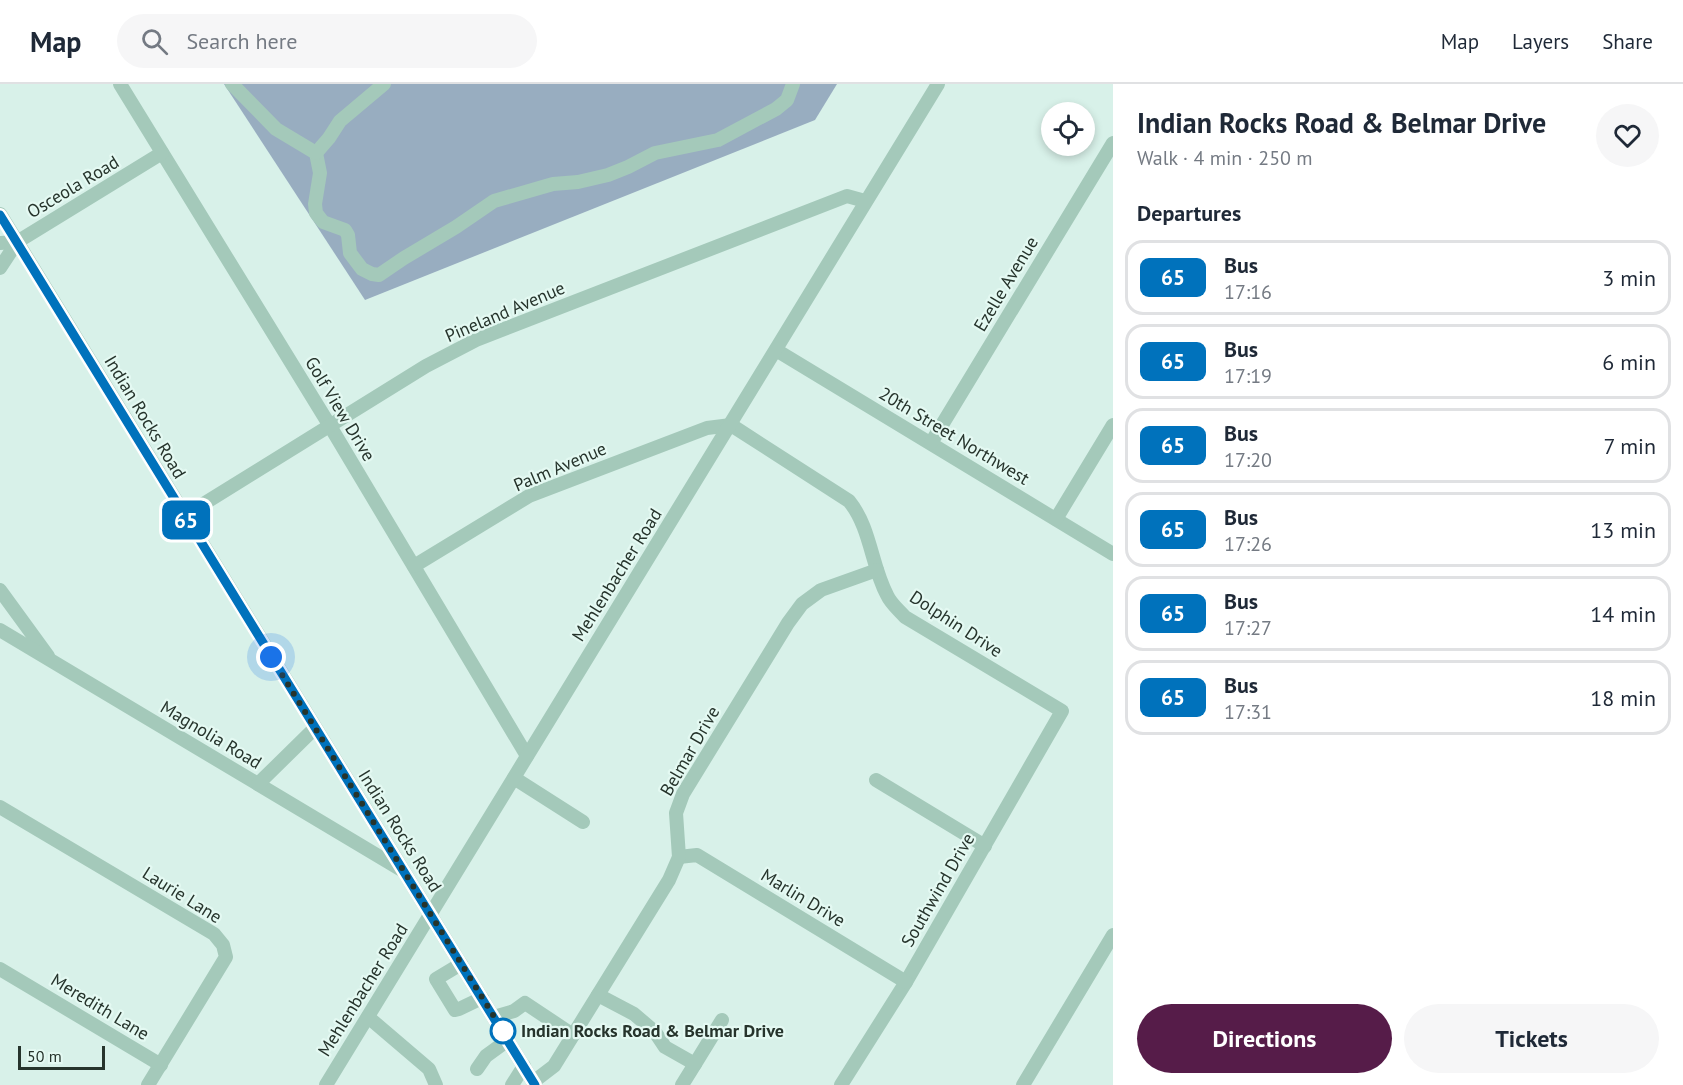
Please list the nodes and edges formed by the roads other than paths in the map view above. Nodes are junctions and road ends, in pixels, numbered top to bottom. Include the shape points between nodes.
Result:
1 (120, 84) edge
2 (232, 84) edge
3 (384, 84) edge
4 (793, 84) edge
5 (938, 84) edge
6 (1113, 142) edge
7 (162, 153) junction
8 (316, 153) junction
9 (865, 201) junction
10 (0, 214) edge
11 (16, 242) junction
12 (0, 243) edge
13 (0, 268) edge
14 (776, 350) junction
15 (731, 425) junction
16 (1113, 425) edge
17 (330, 426) junction
18 (931, 444) junction
19 (184, 516) junction
20 (1056, 519) junction
21 (1113, 554) edge
22 (414, 566) junction
23 (877, 570) junction
24 (0, 590) edge
25 (0, 630) edge
26 (51, 661) junction
27 (1062, 711) joint
28 (315, 728) junction
29 (527, 756) junction
30 (514, 778) junction
31 (876, 780) dead end
32 (258, 784) junction
33 (0, 807) edge
34 (583, 822) dead end
35 (985, 846) junction
36 (679, 856) junction
37 (404, 871) junction
38 (431, 914) junction
39 (1113, 935) edge
40 (462, 964) junction
41 (0, 969) edge
42 (906, 982) junction
43 (598, 995) junction
44 (482, 998) junction
45 (368, 1017) junction
46 (494, 1017) junction
47 (722, 1020) dead end
48 (573, 1035) junction
49 (508, 1040) junction
50 (694, 1064) junction
51 (160, 1065) junction
52 (524, 1066) junction
53 (477, 1069) dead end
54 (534, 1084) edge
55 (148, 1085) edge
56 (326, 1085) edge
57 (436, 1085) edge
58 (512, 1085) edge
59 (682, 1085) edge
60 (841, 1085) edge
61 (1023, 1085) edge

1 - 7 street, Golf View Drive
2 - 8 street via 276,129
3 - 8 street via 340,121
4 - 8 street via 787,100 776,109 718,140 655,153 608,175 553,184 494,201 379,275 362,270 350,253 345,230 323,222 316,213 320,173
5 - 9 street, Mehlenbacher Road
6 - 18 street, Ezelle Avenue
7 - 11 street, Osceola Road
7 - 17 street, Golf View Drive
9 - 14 street, Mehlenbacher Road
9 - 17 street, Pineland Avenue via 848,196 476,340
10 - 11 street, Indian Rocks Road
11 - 12 street, Osceola Road
11 - 13 street
11 - 19 street, Indian Rocks Road
14 - 15 street, Mehlenbacher Road
14 - 18 street, 20th Street Northwest
15 - 22 street, Palm Avenue via 706,428 529,496
15 - 23 street, Dolphin Drive via 849,501 857,511
15 - 29 street, Mehlenbacher Road
16 - 20 street
17 - 19 street, Pineland Avenue
17 - 22 street, Golf View Drive
18 - 20 street, 20th Street Northwest
19 - 28 street, Indian Rocks Road
20 - 21 street, 20th Street Northwest
22 - 29 street, Golf View Drive
23 - 27 street, Dolphin Drive via 890,601 905,617
23 - 36 street, Belmar Drive via 821,590 802,604 788,623 683,794 676,813
24 - 26 street
25 - 26 street, Magnolia Road
26 - 32 street, Magnolia Road
27 - 35 street, Southwind Drive
28 - 32 street
28 - 37 street, Indian Rocks Road
29 - 30 street, Mehlenbacher Road
30 - 34 street
30 - 38 street, Mehlenbacher Road
31 - 35 street
32 - 37 street, Magnolia Road
33 - 51 street, Laurie Lane via 214,934 223,945 226,957
35 - 42 street, Southwind Drive
36 - 42 street, Marlin Drive via 697,855
36 - 43 street, Belmar Drive via 669,880
37 - 38 street, Indian Rocks Road
38 - 40 street, Indian Rocks Road
38 - 45 street, Mehlenbacher Road
39 - 61 street
40 - 44 street, Indian Rocks Road
40 - 44 street via 436,980 454,1010
41 - 51 street, Meredith Lane
42 - 60 street, Southwind Drive
43 - 48 street, Belmar Drive
43 - 50 street via 634,1014 656,1032 665,1047
44 - 46 street, Indian Rocks Road
45 - 56 street, Mehlenbacher Road
45 - 57 street via 429,1069
46 - 48 street via 525,1003
46 - 49 street, Indian Rocks Road
47 - 50 street
48 - 54 street, Belmar Drive via 554,1066
49 - 52 street, Indian Rocks Road
49 - 53 street via 483,1059
50 - 59 street
51 - 55 street
52 - 54 street, Indian Rocks Road
52 - 58 street

